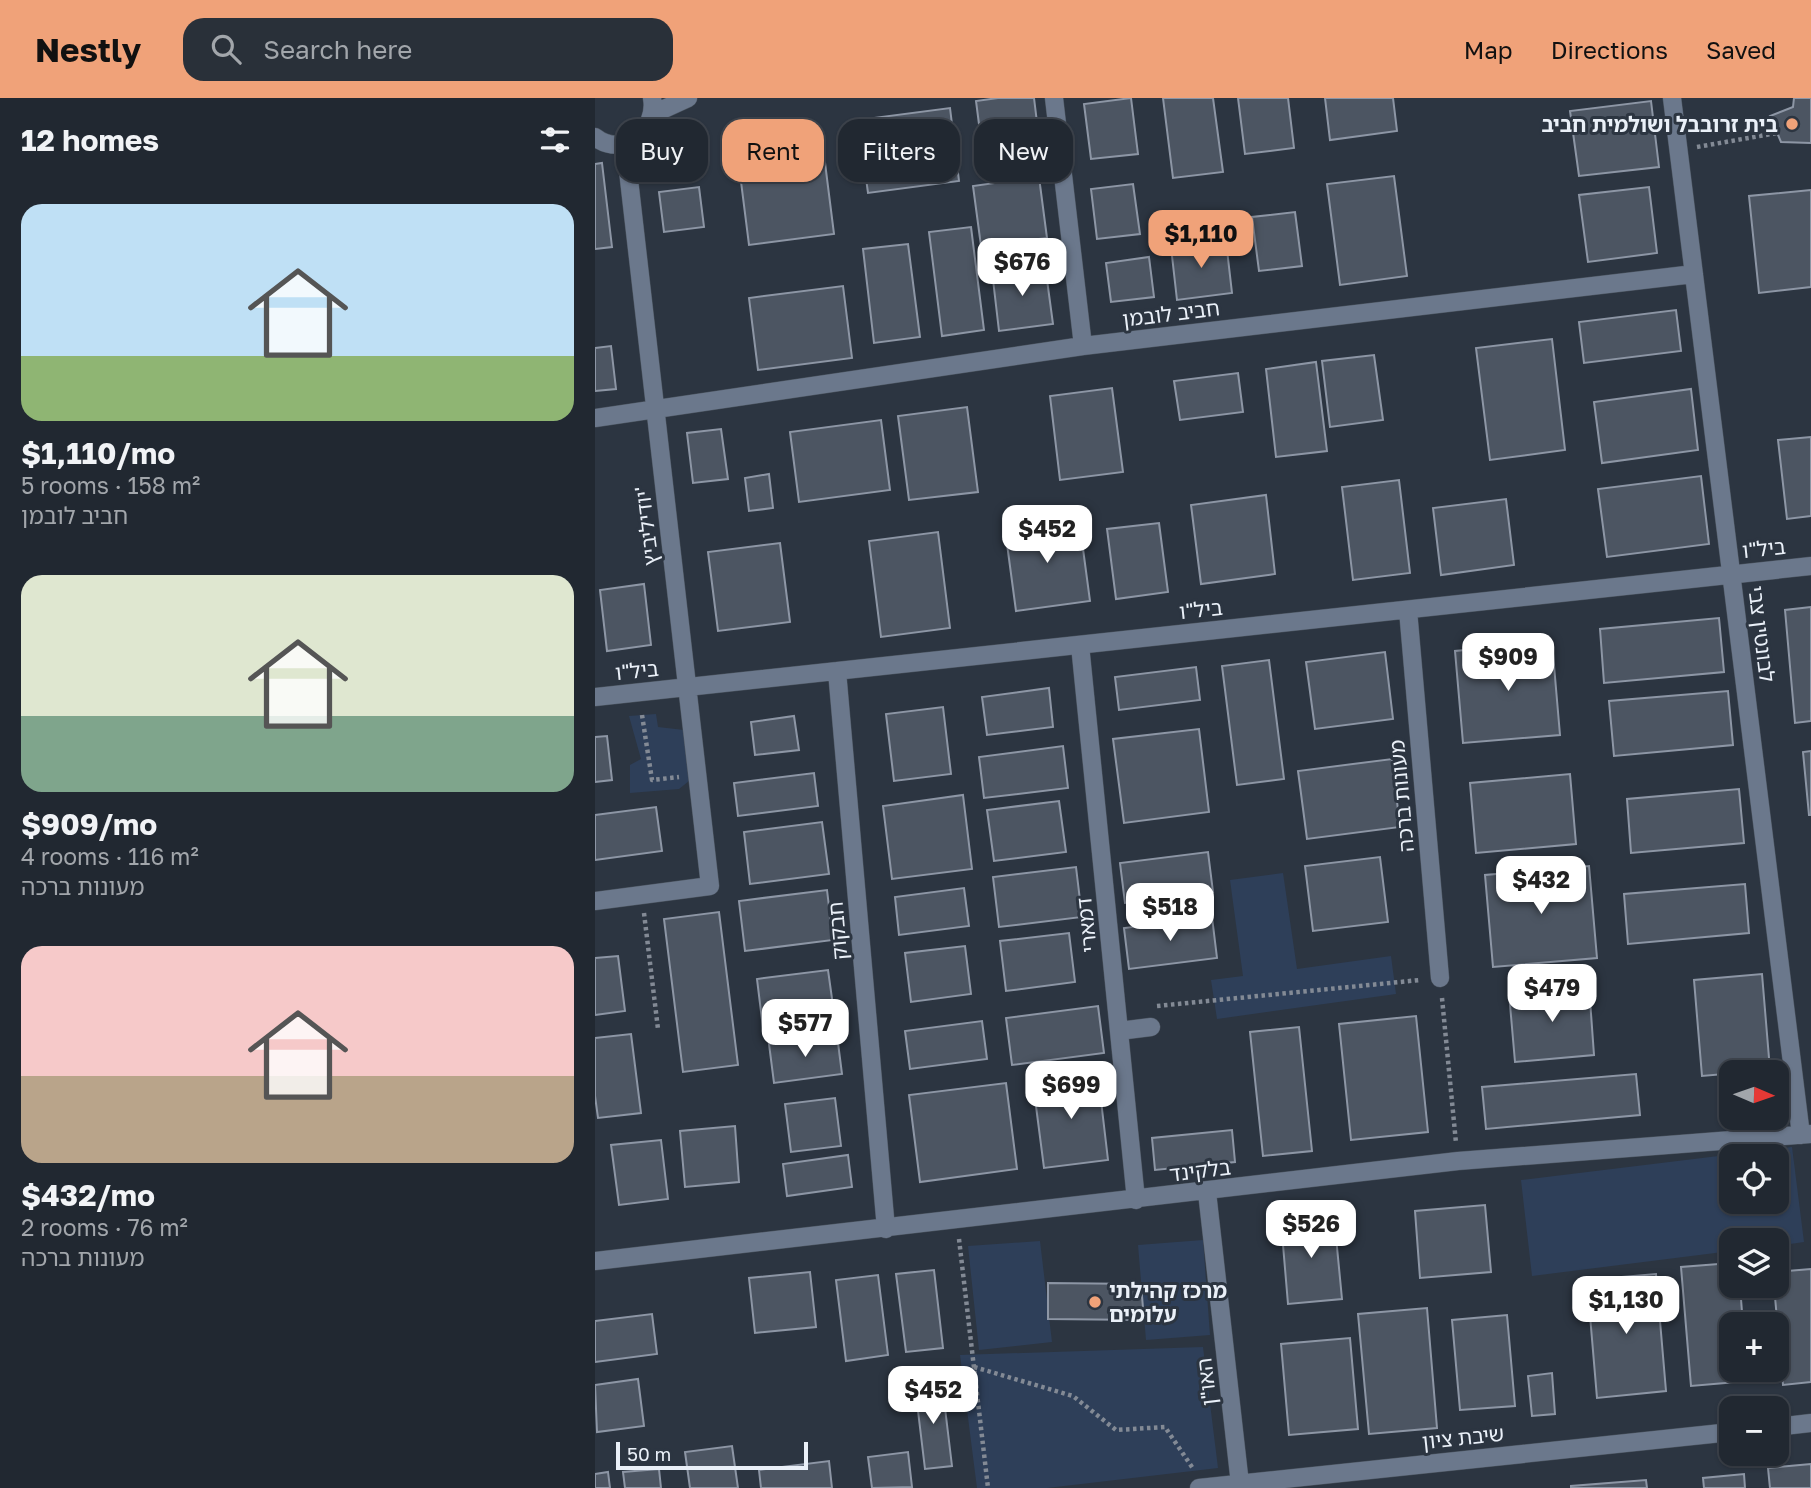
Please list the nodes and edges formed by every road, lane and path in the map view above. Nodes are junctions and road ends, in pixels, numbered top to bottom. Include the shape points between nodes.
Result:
1 (686, 98) edge
2 (1054, 98) edge
3 (1672, 98) edge
4 (653, 106) edge
5 (1777, 133) dead end
6 (603, 140) edge
7 (1678, 150) junction
8 (616, 152) edge
9 (629, 182) edge
10 (1694, 274) junction
11 (1083, 346) junction
12 (655, 410) junction
13 (595, 418) edge
14 (1811, 566) edge
15 (1731, 575) junction
16 (1408, 610) junction
17 (1080, 645) junction
18 (837, 671) junction
19 (687, 688) junction
20 (595, 697) edge
21 (642, 715) dead end
22 (697, 775) junction
23 (642, 895) junction
24 (595, 901) edge
25 (1440, 978) junction
26 (1117, 1010) junction
27 (1151, 1027) dead end
28 (658, 1030) dead end
29 (1119, 1031) junction
30 (1806, 1134) edge
31 (1458, 1161) junction
32 (1207, 1192) junction
33 (1136, 1200) junction
34 (957, 1220) junction
35 (885, 1229) junction
36 (595, 1261) edge
37 (974, 1367) junction
38 (1811, 1423) edge
39 (1789, 1426) edge
40 (1719, 1433) edge
41 (1240, 1484) junction
42 (1205, 1487) edge
43 (988, 1488) edge
44 (1199, 1488) edge

1 - 4 street
2 - 11 street
3 - 7 street, לבונטין צבי
5 - 7 path
6 - 8 street
7 - 10 street, לבונטין צבי
9 - 12 street, יודיליביץ'
10 - 11 street, חביב לובמן
10 - 15 street, לבונטין צבי
11 - 12 street, חביב לובמן
12 - 13 street, חביב לובמן
12 - 19 street, יודיליביץ'
14 - 15 street, ביל"ו
15 - 16 street, ביל"ו
15 - 30 street, לבונטין צבי
16 - 17 street, ביל"ו
16 - 25 street, מעונות ברכה
17 - 18 street, ביל"ו
17 - 26 street, דמארי
18 - 19 street, ביל"ו
18 - 35 street, חבקוק
19 - 20 street, ביל"ו
19 - 22 street, יודיליביץ'
21 - 22 path via 652,780
22 - 23 street, יודיליביץ' via 710,886
23 - 24 street
23 - 28 path
25 - 26 path
25 - 31 path
26 - 29 street, דמארי
27 - 29 street
29 - 33 street, דמארי
30 - 31 street, בלקינד
31 - 32 street, בלקינד
32 - 33 street, בלקינד
32 - 41 street, האו"ן
33 - 34 street, בלקינד
34 - 35 street, בלקינד
34 - 37 path
35 - 36 street, בלקינד
37 - 42 path via 1073,1396 1116,1430 1165,1427
37 - 43 path
38 - 39 street
40 - 41 street, שיבת ציון
41 - 42 street, שיבת ציון
42 - 44 street, שיבת ציון

